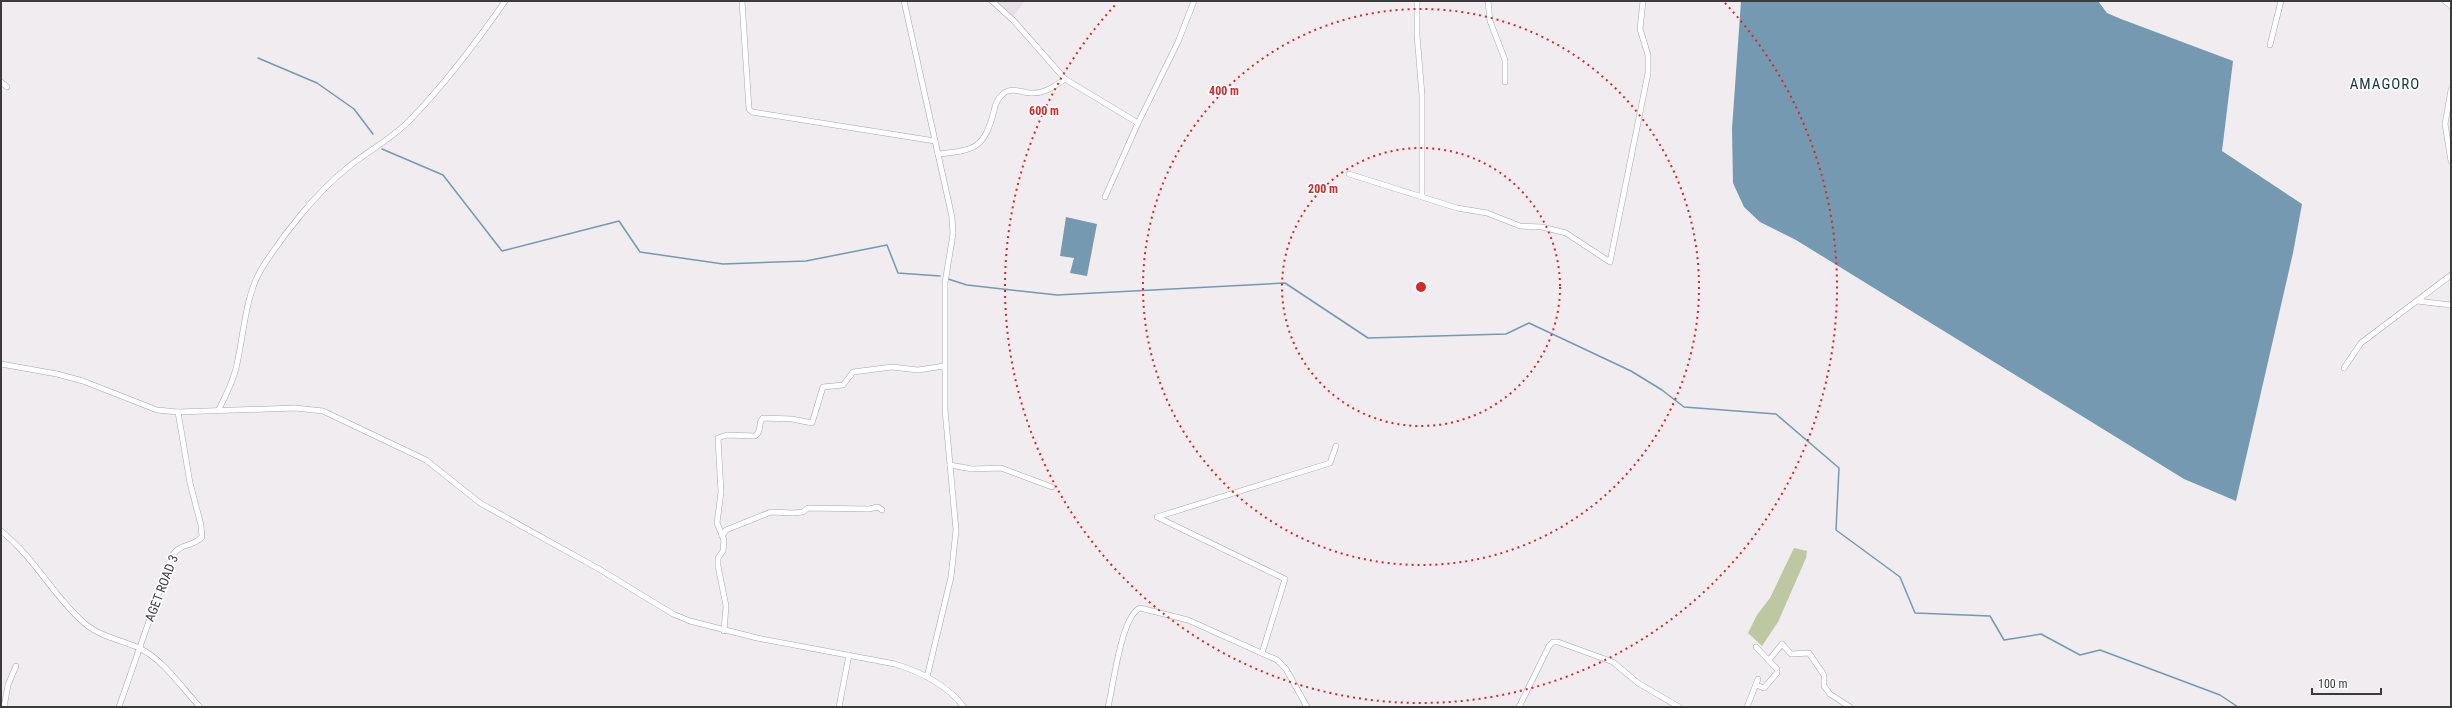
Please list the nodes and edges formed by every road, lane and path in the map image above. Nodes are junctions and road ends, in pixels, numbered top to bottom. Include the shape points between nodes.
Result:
1 (505, 1) edge
2 (742, 1) edge
3 (904, 1) edge
4 (992, 1) edge
5 (1194, 1) edge
6 (1417, 1) edge
7 (1488, 1) edge
8 (1643, 1) edge
9 (2280, 1) edge
10 (2445, 1) edge
11 (2451, 6) edge
12 (2270, 45) dead end
13 (1065, 79) junction
14 (1, 82) edge
15 (1505, 82) dead end
16 (7, 87) dead end
17 (2451, 90) edge
18 (1138, 123) junction
19 (935, 141) junction
20 (938, 154) junction
21 (2451, 162) edge
22 (1349, 174) dead end
23 (1422, 196) junction
24 (1105, 197) dead end
25 (2451, 276) edge
26 (2417, 301) junction
27 (2451, 305) edge
28 (1, 364) edge
29 (944, 366) junction
30 (2344, 368) dead end
31 (219, 409) junction
32 (178, 412) junction
33 (1336, 446) dead end
34 (950, 465) junction
35 (1052, 487) dead end
36 (882, 510) dead end
37 (1, 531) edge
38 (722, 536) junction
39 (724, 631) junction
40 (1756, 647) dead end
41 (139, 648) junction
42 (1262, 652) junction
43 (849, 655) junction
44 (1769, 660) junction
45 (16, 666) dead end
46 (927, 677) junction
47 (1758, 679) dead end
48 (1756, 685) junction
49 (4, 707) edge
50 (119, 707) edge
51 (200, 707) edge
52 (839, 707) edge
53 (964, 707) edge
54 (1108, 707) edge
55 (1307, 707) edge
56 (1519, 707) edge
57 (1679, 707) edge
58 (1747, 707) edge
59 (1850, 707) edge

1 - 31 street via 483,32 409,121 390,138 345,169 274,251 261,270 251,294 237,365
2 - 19 street via 745,69 749,109 752,112
3 - 19 street
4 - 13 street
5 - 18 street via 1178,42
6 - 23 street via 1422,95
7 - 15 street via 1490,21 1505,60
8 - 23 street via 1640,21 1648,55 1648,73 1610,262 1566,232 1520,226 1487,213 1456,208
9 - 12 street
10 - 11 street
13 - 18 street
13 - 20 street via 1044,91 1032,93 1010,90 1004,93 998,99 987,132 977,146 969,150
14 - 16 street
17 - 21 street via 2445,124
18 - 24 street
19 - 20 street
20 - 29 street via 952,217 953,234 945,283
22 - 23 street
25 - 26 street
26 - 27 street
26 - 30 street via 2361,344
28 - 32 street via 83,380 157,410
29 - 34 street
29 - 38 street via 918,370 892,367 853,372 843,385 823,387 812,423 763,418 756,436 727,435 718,438 721,492 717,523
31 - 32 street
31 - 39 street via 310,409 336,416 426,460 480,503 592,565 673,614
32 - 41 street, AGET ROAD 3 via 202,537 174,552
33 - 42 street via 1330,463 1157,517 1285,580
34 - 35 street via 972,469 1001,468
34 - 46 street via 956,530 951,577
36 - 38 street via 878,507 838,507 808,508 803,512 793,513 771,512 726,530
37 - 41 street via 31,559 60,598 87,625 109,638
38 - 39 street via 724,540 718,566 726,606
39 - 43 street
40 - 44 street
41 - 50 street, AGET ROAD 3
41 - 51 street via 165,668
42 - 54 street via 1188,620 1140,608 1133,614 1121,646
42 - 55 street via 1277,660 1286,669
43 - 46 street via 895,664
43 - 52 street
44 - 48 street via 1777,669 1777,673 1764,688
44 - 59 street via 1782,644 1791,654 1810,653 1824,675 1824,686 1830,694
45 - 49 street via 8,685
46 - 53 street via 945,688
47 - 48 street
48 - 58 street
56 - 57 street via 1549,646 1553,642 1558,642 1613,662 1638,683

